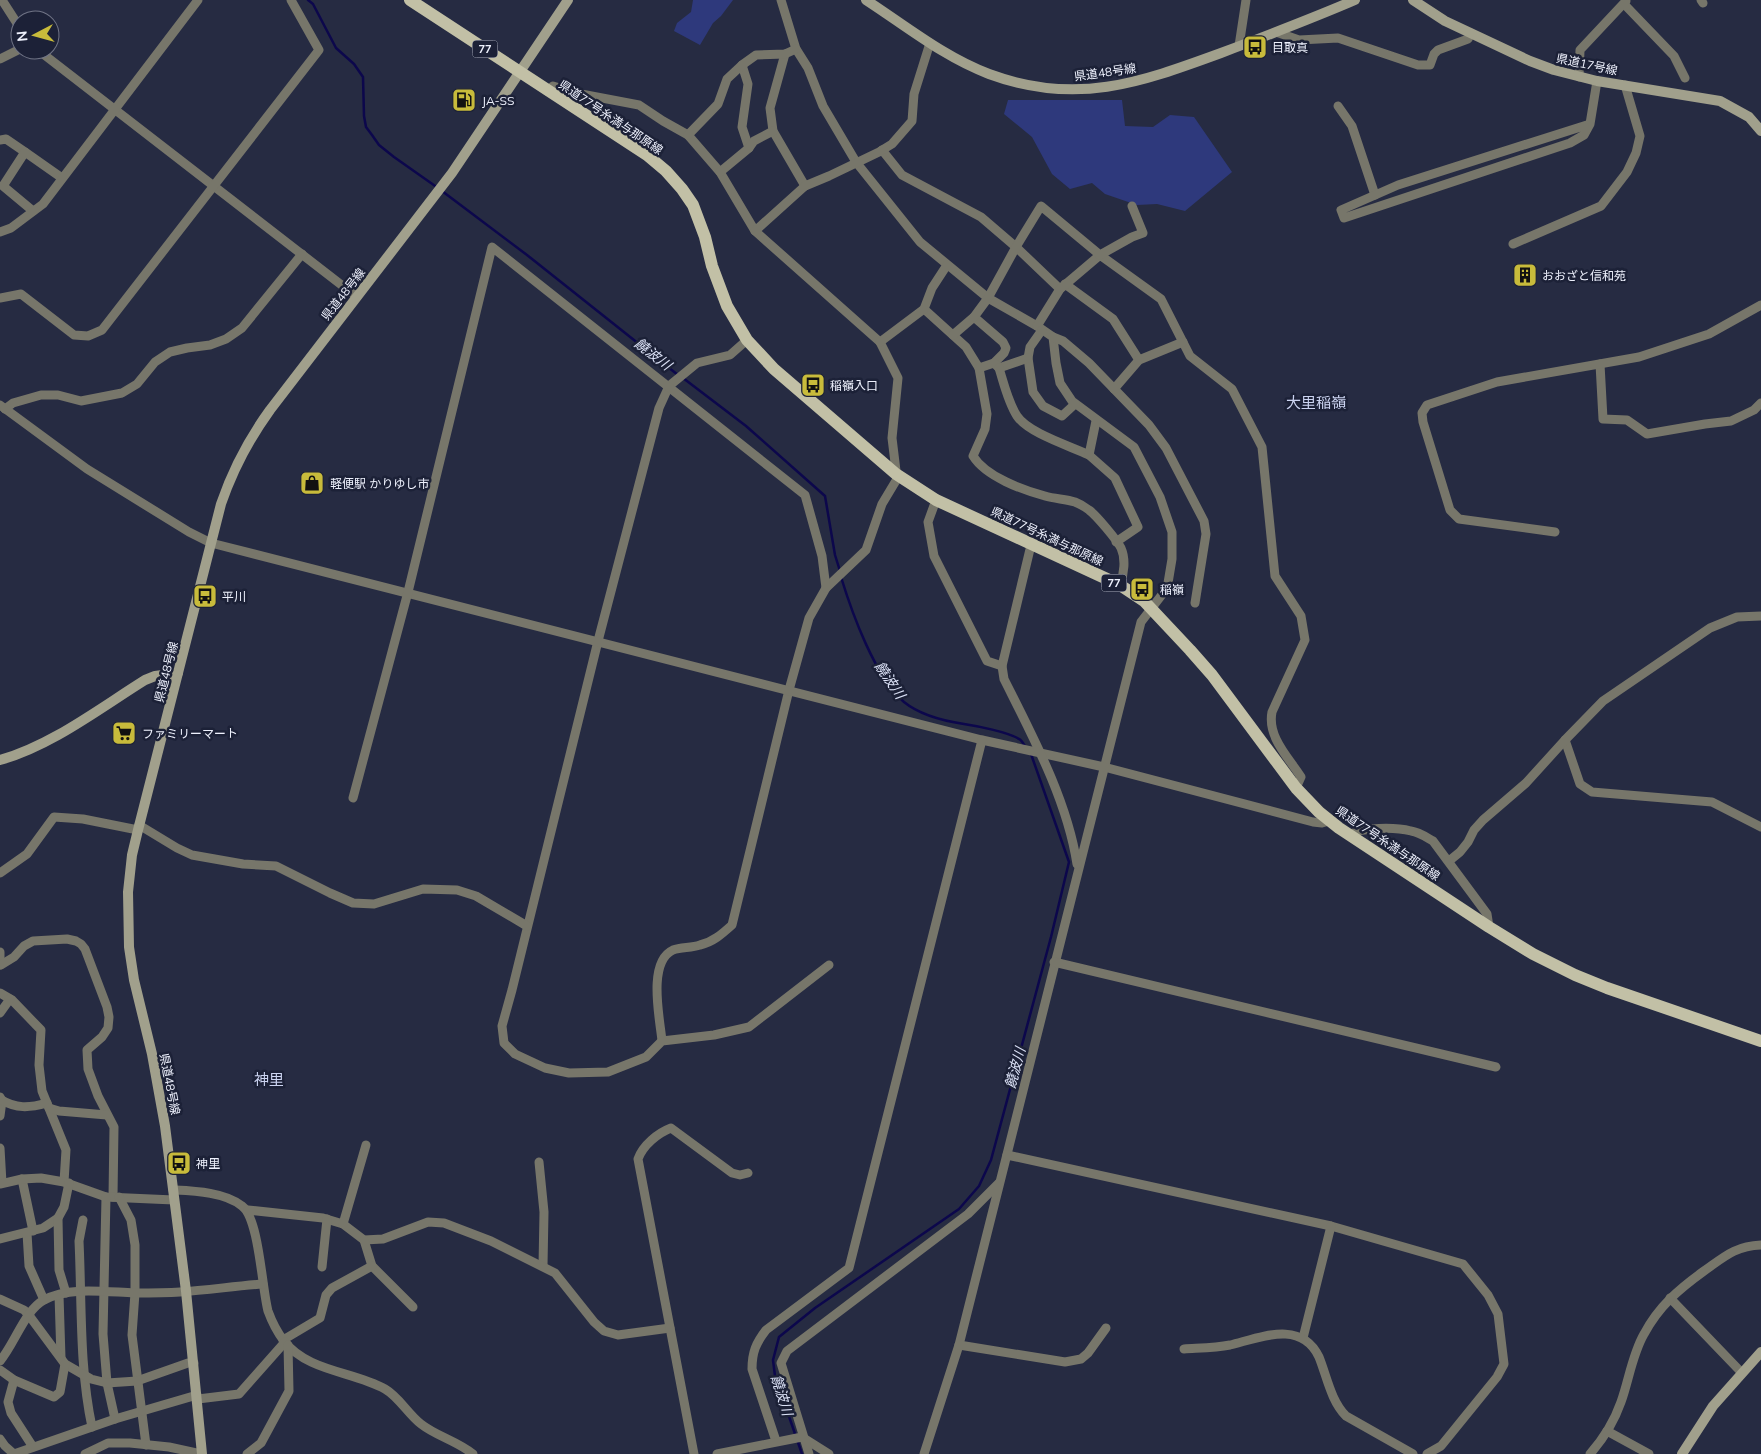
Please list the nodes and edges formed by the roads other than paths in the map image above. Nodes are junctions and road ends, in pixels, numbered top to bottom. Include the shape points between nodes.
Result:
1 (2, 0) edge
2 (198, 0) edge
3 (291, 0) edge
4 (410, 0) edge
5 (568, 0) edge
6 (781, 0) edge
7 (866, 0) edge
8 (1246, 0) edge
9 (1355, 0) edge
10 (1413, 0) edge
11 (1626, 2) edge
12 (10, 12) edge
13 (1276, 32) junction
14 (1471, 33) junction
15 (930, 43) junction
16 (1239, 46) junction
17 (796, 49) junction
18 (785, 54) junction
19 (51, 60) edge
20 (742, 65) junction
21 (519, 73) junction
22 (1579, 77) junction
23 (1685, 78) dead end
24 (1597, 80) junction
25 (1625, 84) junction
26 (547, 91) junction
27 (1338, 106) dead end
28 (116, 109) junction
29 (1590, 124) junction
30 (773, 131) junction
31 (1761, 131) edge
32 (688, 135) junction
33 (0, 140) edge
34 (749, 148) junction
35 (882, 150) junction
36 (25, 152) junction
37 (856, 162) junction
38 (720, 172) junction
39 (62, 178) junction
40 (213, 185) junction
41 (804, 186) junction
42 (1375, 195) junction
43 (1132, 206) dead end
44 (34, 211) junction
45 (755, 231) junction
46 (0, 232) edge
47 (1513, 244) dead end
48 (1016, 247) junction
49 (302, 254) junction
50 (1100, 255) junction
51 (947, 265) junction
52 (1062, 287) junction
53 (357, 297) junction
54 (0, 298) edge
55 (988, 298) junction
56 (1761, 305) edge
57 (924, 309) junction
58 (974, 317) junction
59 (1040, 328) junction
60 (953, 335) junction
61 (1053, 337) junction
62 (747, 340) junction
63 (880, 342) junction
64 (1183, 342) junction
65 (1028, 358) junction
66 (1139, 360) junction
67 (1600, 364) junction
68 (997, 366) junction
69 (979, 368) junction
70 (669, 386) junction
71 (1114, 389) junction
72 (1761, 402) edge
73 (1075, 404) junction
74 (2, 407) edge
75 (1096, 421) junction
76 (1088, 455) junction
77 (896, 474) junction
78 (936, 500) junction
79 (1556, 532) dead end
80 (1116, 542) junction
81 (211, 543) junction
82 (1031, 545) junction
83 (1120, 585) junction
84 (826, 588) junction
85 (408, 592) junction
86 (1195, 603) dead end
87 (1151, 608) junction
88 (1761, 616) edge
89 (598, 641) junction
90 (1002, 666) junction
91 (178, 673) junction
92 (790, 690) junction
93 (982, 740) junction
94 (1564, 740) junction
95 (1042, 753) junction
96 (0, 760) edge
97 (1104, 767) junction
98 (1296, 788) junction
99 (353, 798) dead end
100 (1329, 821) junction
101 (139, 827) junction
102 (1761, 828) edge
103 (1349, 835) junction
104 (1449, 861) junction
105 (1078, 869) junction
106 (0, 873) edge
107 (527, 926) junction
108 (1489, 927) junction
109 (0, 952) edge
110 (1054, 962) junction
111 (0, 965) edge
112 (829, 965) dead end
113 (0, 993) edge
114 (10, 999) junction
115 (0, 1013) edge
116 (662, 1041) junction
117 (1761, 1041) edge
118 (1496, 1067) dead end
119 (1, 1099) edge
120 (48, 1106) junction
121 (108, 1115) junction
122 (0, 1116) edge
123 (366, 1145) dead end
124 (0, 1148) edge
125 (1007, 1154) junction
126 (539, 1162) dead end
127 (748, 1174) dead end
128 (22, 1179) junction
129 (1000, 1182) junction
130 (66, 1183) junction
131 (1, 1184) edge
132 (173, 1195) junction
133 (113, 1197) junction
134 (248, 1210) junction
135 (58, 1218) junction
136 (327, 1219) junction
137 (83, 1220) dead end
138 (343, 1224) junction
139 (1331, 1226) junction
140 (30, 1232) junction
141 (0, 1239) edge
142 (364, 1240) junction
143 (1761, 1245) edge
144 (372, 1266) junction
145 (543, 1266) junction
146 (322, 1267) dead end
147 (263, 1284) junction
148 (81, 1291) junction
149 (104, 1291) junction
150 (186, 1291) junction
151 (135, 1293) junction
152 (62, 1294) junction
153 (1670, 1298) junction
154 (0, 1299) edge
155 (44, 1300) junction
156 (413, 1307) dead end
157 (28, 1314) junction
158 (670, 1328) junction
159 (1106, 1328) dead end
160 (1303, 1338) junction
161 (285, 1342) junction
162 (959, 1345) junction
163 (1184, 1349) dead end
164 (1761, 1352) edge
165 (0, 1361) edge
166 (63, 1361) junction
167 (194, 1363) junction
168 (0, 1370) edge
169 (1742, 1372) junction
170 (83, 1374) junction
171 (14, 1380) junction
172 (137, 1381) junction
173 (107, 1383) junction
174 (197, 1397) junction
175 (141, 1412) junction
176 (115, 1419) junction
177 (92, 1427) junction
178 (1607, 1431) junction
179 (802, 1437) junction
180 (0, 1439) edge
181 (776, 1441) junction
182 (146, 1445) junction
183 (32, 1447) junction
184 (14, 1454) edge
185 (85, 1454) edge
186 (202, 1454) edge
187 (247, 1454) edge
188 (473, 1454) edge
189 (694, 1454) edge
190 (717, 1454) edge
191 (809, 1454) edge
192 (830, 1454) edge
193 (924, 1454) edge
194 (1413, 1454) edge
195 (1427, 1454) edge
196 (1590, 1454) edge
197 (1650, 1454) edge
198 (1682, 1454) edge

1 - 12 street
2 - 28 street
3 - 40 street via 319,50
4 - 21 main road, 県道77号糸満与那原線 / 77
5 - 21 main road, 県道48号線
6 - 17 street
7 - 15 main road, 県道48号線
8 - 16 street
9 - 13 main road, 県道48号線
10 - 14 main road, 県道17号線
11 - 22 street via 1580,50
11 - 23 street via 1674,56
13 - 14 street via 1299,40 1338,38 1424,66 1430,65 1438,50 1468,39
13 - 16 main road, 県道48号線
14 - 22 main road, 県道17号線 via 1530,61
15 - 16 main road, 県道48号線 via 991,74 1030,85 1071,90 1146,79
15 - 35 street via 916,85 912,121 892,144
17 - 18 street
17 - 37 street via 808,68 823,106
18 - 20 street via 756,55
18 - 30 street via 770,108
19 - 28 street
20 - 32 street via 727,79 718,104
20 - 34 street via 748,84 742,127
21 - 26 main road, 県道77号糸満与那原線 / 77
21 - 53 main road, 県道48号線 via 452,173
22 - 24 main road, 県道17号線
24 - 25 main road, 県道17号線
24 - 29 street
25 - 31 main road, 県道17号線 via 1720,101 1749,117
25 - 47 street via 1640,136 1627,172 1600,206
26 - 32 street via 553,86 639,105
26 - 62 main road, 県道77号糸満与那原線 / 77 via 647,155 682,189 700,223 727,306
27 - 42 street via 1352,126
28 - 39 street
28 - 40 street
29 - 42 street
29 - 42 street via 1584,135 1564,146 1344,218 1341,210
30 - 34 street via 754,141
30 - 41 street
32 - 38 street
33 - 36 street via 6,139
34 - 38 street
35 - 37 street
35 - 48 street via 902,175 981,217
36 - 39 street
36 - 44 street via 2,186
37 - 41 street
37 - 51 street via 920,242
38 - 45 street
39 - 44 street
40 - 49 street
40 - 54 street via 102,330 88,336 74,335 21,294
41 - 45 street
43 - 50 street via 1143,234
44 - 46 street
45 - 63 street
48 - 50 street via 1041,206
48 - 52 street
48 - 55 street
49 - 53 street
49 - 74 street via 242,328 210,345 170,352 155,362 137,384 122,393 81,401 58,395 40,395
50 - 52 street
50 - 64 street via 1161,299
51 - 55 street
51 - 57 street via 932,288
52 - 59 street
52 - 66 street via 1114,319
53 - 81 main road, 県道48号線 via 244,448 226,489
55 - 58 street
55 - 59 street
56 - 67 street via 1709,334 1639,357
57 - 60 street
57 - 63 street
58 - 60 street
58 - 68 street via 1006,348
59 - 61 street
59 - 65 street
60 - 69 street via 966,347
61 - 71 street via 1063,341 1089,363
61 - 73 street via 1060,383
62 - 70 street via 730,355 697,363
62 - 77 main road, 県道77号糸満与那原線 / 77 via 774,369
63 - 77 street via 898,378 892,438
64 - 66 street
64 - 98 street via 1190,356 1232,389 1262,447 1275,576 1302,616 1305,640 1270,719 1275,739 1301,778
65 - 68 street
65 - 73 street via 1033,392 1043,406 1062,416
66 - 71 street
67 - 72 street via 1603,419 1627,420 1647,434 1731,421 1754,410
67 - 79 street via 1497,382 1427,405 1422,413 1450,510 1459,519
68 - 69 street
68 - 76 street via 1018,417 1030,429
69 - 80 street via 987,414 985,429 973,456 976,461 1016,486 1074,502 1089,510
70 - 84 street via 805,495 822,556
70 - 85 street via 492,247
70 - 89 street via 659,408
71 - 86 street via 1166,448 1204,521 1206,534
73 - 75 street
74 - 81 street via 87,469
75 - 76 street
75 - 87 street via 1134,448 1160,497 1172,532 1168,583
76 - 80 street via 1115,478 1138,527
77 - 78 main road, 県道77号糸満与那原線 / 77
77 - 84 street via 897,479 882,504 866,550
78 - 82 main road, 県道77号糸満与那原線 / 77
78 - 90 street via 928,522 934,556 987,661
80 - 83 street via 1123,558 1124,574
81 - 85 street
81 - 91 main road, 県道48号線
82 - 83 main road, 県道77号糸満与那原線 / 77
82 - 90 street
83 - 87 main road, 県道77号糸満与那原線 / 77
84 - 92 street via 809,618
85 - 89 street
85 - 99 street
87 - 97 street via 1141,622
87 - 98 main road, 県道77号糸満与那原線 / 77 via 1212,675
88 - 94 street via 1737,617 1710,628 1603,702
89 - 92 street
89 - 107 street
90 - 95 street via 1004,678
91 - 96 main road via 145,680 54,737
91 - 101 main road, 県道48号線
92 - 93 street
92 - 116 street via 732,925 716,939 674,950 661,962 656,981
93 - 95 street
93 - 181 street via 850,1268 766,1330 756,1342 752,1369
94 - 102 street via 1580,784 1592,792 1712,802
94 - 104 street via 1526,783 1483,820 1460,852
95 - 97 street
95 - 105 street via 1073,840
97 - 100 street via 1313,822
97 - 105 street
98 - 100 main road, 県道77号糸満与那原線 / 77
100 - 103 main road, 県道77号糸満与那原線 / 77
101 - 106 street via 54,817 27,854
101 - 107 street via 192,855 276,866 353,902 374,904 423,889 457,890 476,896
101 - 132 main road, 県道48号線 via 128,892 129,947 165,1126
103 - 104 street via 1357,830 1412,831 1433,841
103 - 108 main road, 県道77号糸満与那原線 / 77
104 - 108 street via 1487,914
105 - 110 street
107 - 116 street via 502,1026 504,1044 515,1054 545,1068 569,1074 608,1072 646,1056
108 - 117 main road, 県道77号糸満与那原線 / 77 via 1575,975
109 - 111 street
110 - 118 street
110 - 125 street
111 - 121 street via 34,941 66,938 85,949 109,1017 108,1028 87,1050 88,1069
112 - 116 street via 749,1027
113 - 114 street
114 - 115 street
114 - 120 street via 41,1030 39,1064 42,1092
119 - 120 street via 17,1107
119 - 122 street
120 - 121 street via 59,1111
120 - 130 street via 66,1150
121 - 133 street via 114,1127
123 - 138 street
124 - 131 street
125 - 129 street
125 - 139 street
126 - 145 street via 544,1212
127 - 158 street via 732,1173 672,1128 661,1132 640,1153 638,1159
128 - 130 street via 42,1178
128 - 131 street
128 - 140 street
129 - 162 street
129 - 179 street via 968,1214 783,1355 780,1362
130 - 133 street
130 - 135 street via 64,1207
132 - 133 street
132 - 134 street via 224,1197
132 - 150 main road, 県道48号線
133 - 149 street
133 - 151 street via 131,1220 135,1245
134 - 136 street
134 - 147 street
135 - 140 street
135 - 152 street
136 - 138 street
136 - 146 street
137 - 148 street
138 - 142 street
139 - 160 street
139 - 195 street via 1463,1264 1488,1295 1498,1314 1504,1364 1441,1446
140 - 141 street
140 - 155 street via 29,1266
142 - 144 street
142 - 145 street via 383,1239 428,1222 444,1223
143 - 153 street via 1732,1251
144 - 156 street
144 - 161 street via 332,1288 326,1295 320,1318
145 - 158 street via 555,1273 604,1331 618,1335
147 - 150 street
147 - 161 street via 268,1310
148 - 149 street
148 - 152 street
148 - 170 street
149 - 151 street
149 - 173 street
150 - 151 street
150 - 167 main road, 県道48号線
151 - 172 street via 132,1334
152 - 155 street
152 - 166 street
153 - 169 street
153 - 178 street via 1643,1334 1621,1403
154 - 157 street
155 - 157 street
157 - 165 street
157 - 166 street
158 - 189 street
159 - 162 street via 1081,1359 1065,1362
160 - 163 street via 1270,1334 1229,1345
160 - 194 street via 1318,1355 1338,1409
161 - 174 street via 239,1394
161 - 187 street via 289,1391 261,1443
161 - 188 street via 293,1351 322,1367 388,1391 421,1424
162 - 193 street
164 - 169 main road
166 - 170 street
166 - 171 street via 60,1392 54,1397
167 - 172 street
167 - 174 main road, 県道48号線
168 - 171 street
169 - 198 main road via 1713,1406
170 - 173 street
170 - 177 street
171 - 183 street via 8,1402 11,1413
172 - 173 street
172 - 175 street
173 - 176 street
174 - 175 street
174 - 186 main road, 県道48号線
175 - 176 street
175 - 182 street
176 - 177 street
177 - 183 street
178 - 196 street
178 - 197 street
179 - 181 street
179 - 191 street
179 - 192 street
180 - 184 street
181 - 190 street
182 - 185 street via 108,1443
182 - 186 street
183 - 184 street

